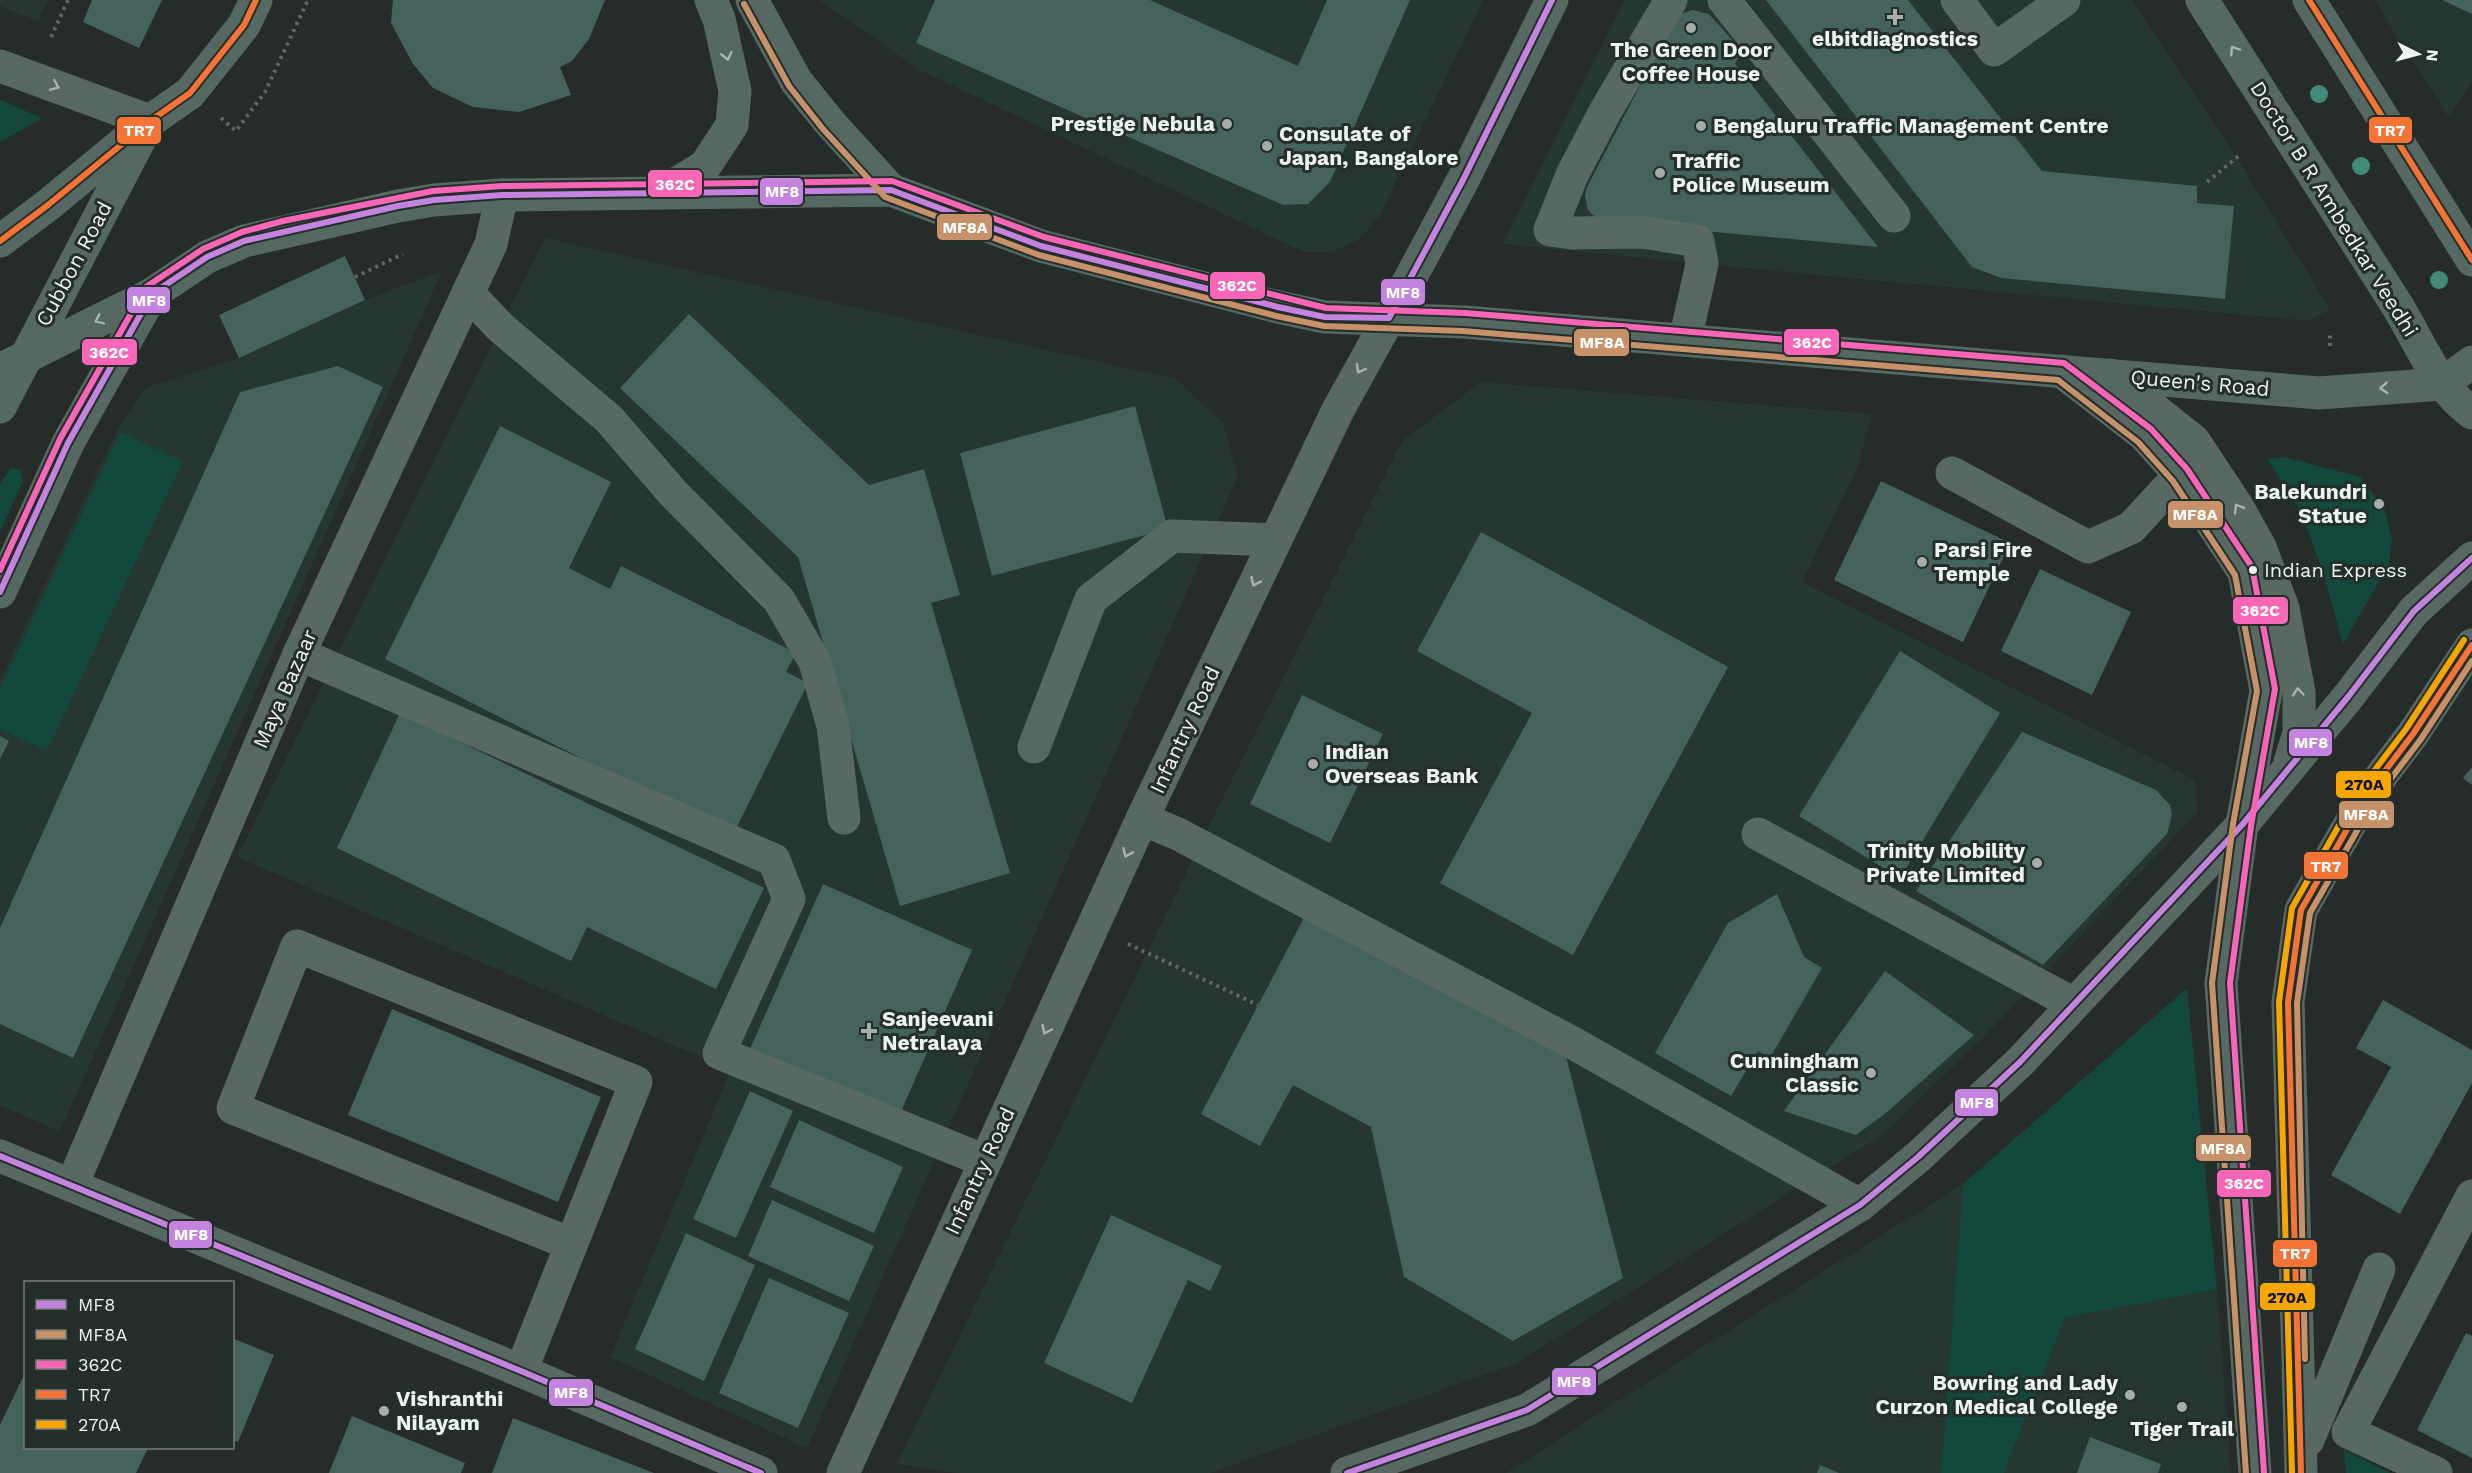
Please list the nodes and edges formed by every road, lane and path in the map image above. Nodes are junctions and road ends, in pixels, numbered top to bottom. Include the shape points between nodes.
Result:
1 (68, 0) edge
2 (256, 0) edge
3 (308, 0) edge
4 (711, 0) edge
5 (752, 0) edge
6 (1552, 0) edge
7 (1671, 0) edge
8 (1724, 0) edge
9 (1957, 0) edge
10 (2064, 0) edge
11 (2202, 0) edge
12 (2308, 0) edge
13 (51, 37) dead end
14 (0, 66) edge
15 (190, 93) junction
16 (150, 121) junction
17 (2241, 154) dead end
18 (2207, 182) dead end
19 (891, 190) junction
20 (660, 194) junction
21 (502, 195) junction
22 (1894, 216) dead end
23 (0, 241) edge
24 (404, 254) dead end
25 (2472, 260) edge
26 (355, 277) dead end
27 (152, 294) junction
28 (469, 294) junction
29 (1389, 318) junction
30 (2330, 333) dead end
31 (1685, 340) junction
32 (2330, 346) dead end
33 (2472, 362) edge
34 (13, 363) edge
35 (2061, 371) junction
36 (2111, 375) junction
37 (2442, 384) junction
38 (0, 407) edge
39 (2472, 413) edge
40 (1952, 473) dead end
41 (2180, 476) junction
42 (1275, 540) junction
43 (2472, 558) edge
44 (0, 592) edge
45 (2472, 645) edge
46 (299, 654) junction
47 (1034, 747) dead end
48 (2288, 770) junction
49 (844, 818) dead end
50 (1142, 819) junction
51 (2242, 825) junction
52 (1758, 834) dead end
53 (1126, 943) dead end
54 (2074, 1004) junction
55 (1258, 1005) dead end
56 (0, 1156) edge
57 (985, 1161) junction
58 (72, 1185) junction
59 (2472, 1196) edge
60 (1860, 1205) junction
61 (571, 1244) junction
62 (2379, 1269) dead end
63 (520, 1371) junction
64 (2348, 1432) junction
65 (2302, 1452) edge
66 (761, 1473) edge
67 (843, 1473) edge
68 (1347, 1473) edge
69 (2255, 1473) edge
70 (2436, 1473) edge

1 - 13 path
2 - 15 main road, Cubbon Road via 244,25
3 - 15 path via 265,92 236,132
4 -> 20 main road via 719,18 735,91 732,125 705,166
5 - 19 main road via 796,81
6 - 29 main road, Infantry Road
7 - 31 street via 1596,128 1550,230 1643,232 1698,241 1702,264
8 - 22 street
9 - 10 street via 1994,50
37 -> 11 main road, Doctor B R Ambedkar Veedhi via 2405,318
12 - 25 main road
14 -> 16 street
15 - 16 main road, Cubbon Road
16 - 23 main road, Cubbon Road
16 - 34 main road, Cubbon Road
17 - 18 path
19 - 20 main road, Queen's Road
19 - 29 main road, Queen's Road via 1041,246 1278,307 1325,316
20 - 21 main road, Queen's Road
21 - 27 main road, Queen's Road via 398,206 244,241 207,256
21 - 28 street, Maya Bazaar via 490,244
24 - 26 path
27 -> 34 main road, Queen's Road
27 - 44 main road via 68,443
28 - 46 street, Maya Bazaar
28 - 49 street via 500,327 609,419 673,492 779,600 815,662 833,726
29 - 31 main road, Queen's Road
29 -> 42 street, Infantry Road via 1338,410
30 - 32 path
31 - 35 main road, Queen's Road
33 - 37 main road
34 - 38 main road, Cubbon Road
35 - 36 main road, Queen's Road
35 - 41 street via 2144,435
37 -> 36 main road, Queen's Road via 2319,393
48 -> 36 street via 2299,733 2299,692 2283,608 2260,547 2194,441
37 - 39 main road, Doctor B R Ambedkar Veedhi
40 - 41 street via 2088,547 2131,528
41 - 51 street via 2244,572 2266,691
42 - 47 street via 1172,536 1091,599
42 -> 50 street, Infantry Road
43 - 48 street via 2414,611
45 - 65 street via 2366,796 2301,910 2288,1002
46 - 57 street via 774,860 789,899 719,1053
46 - 58 street, Maya Bazaar
48 - 51 street
50 -> 57 street, Infantry Road
50 - 60 street via 1178,834 1573,1043
51 - 54 street
51 - 69 street via 2221,983
52 - 54 street
53 - 55 path
54 - 60 street via 2020,1062
56 - 58 street
57 - 67 street, Infantry Road
58 - 63 street
59 - 64 street
60 - 68 street via 1527,1410
61 - 61 street via 636,1082 297,946 233,1108
61 - 63 street
62 - 65 street
63 - 66 street
64 - 65 street
64 - 70 street

